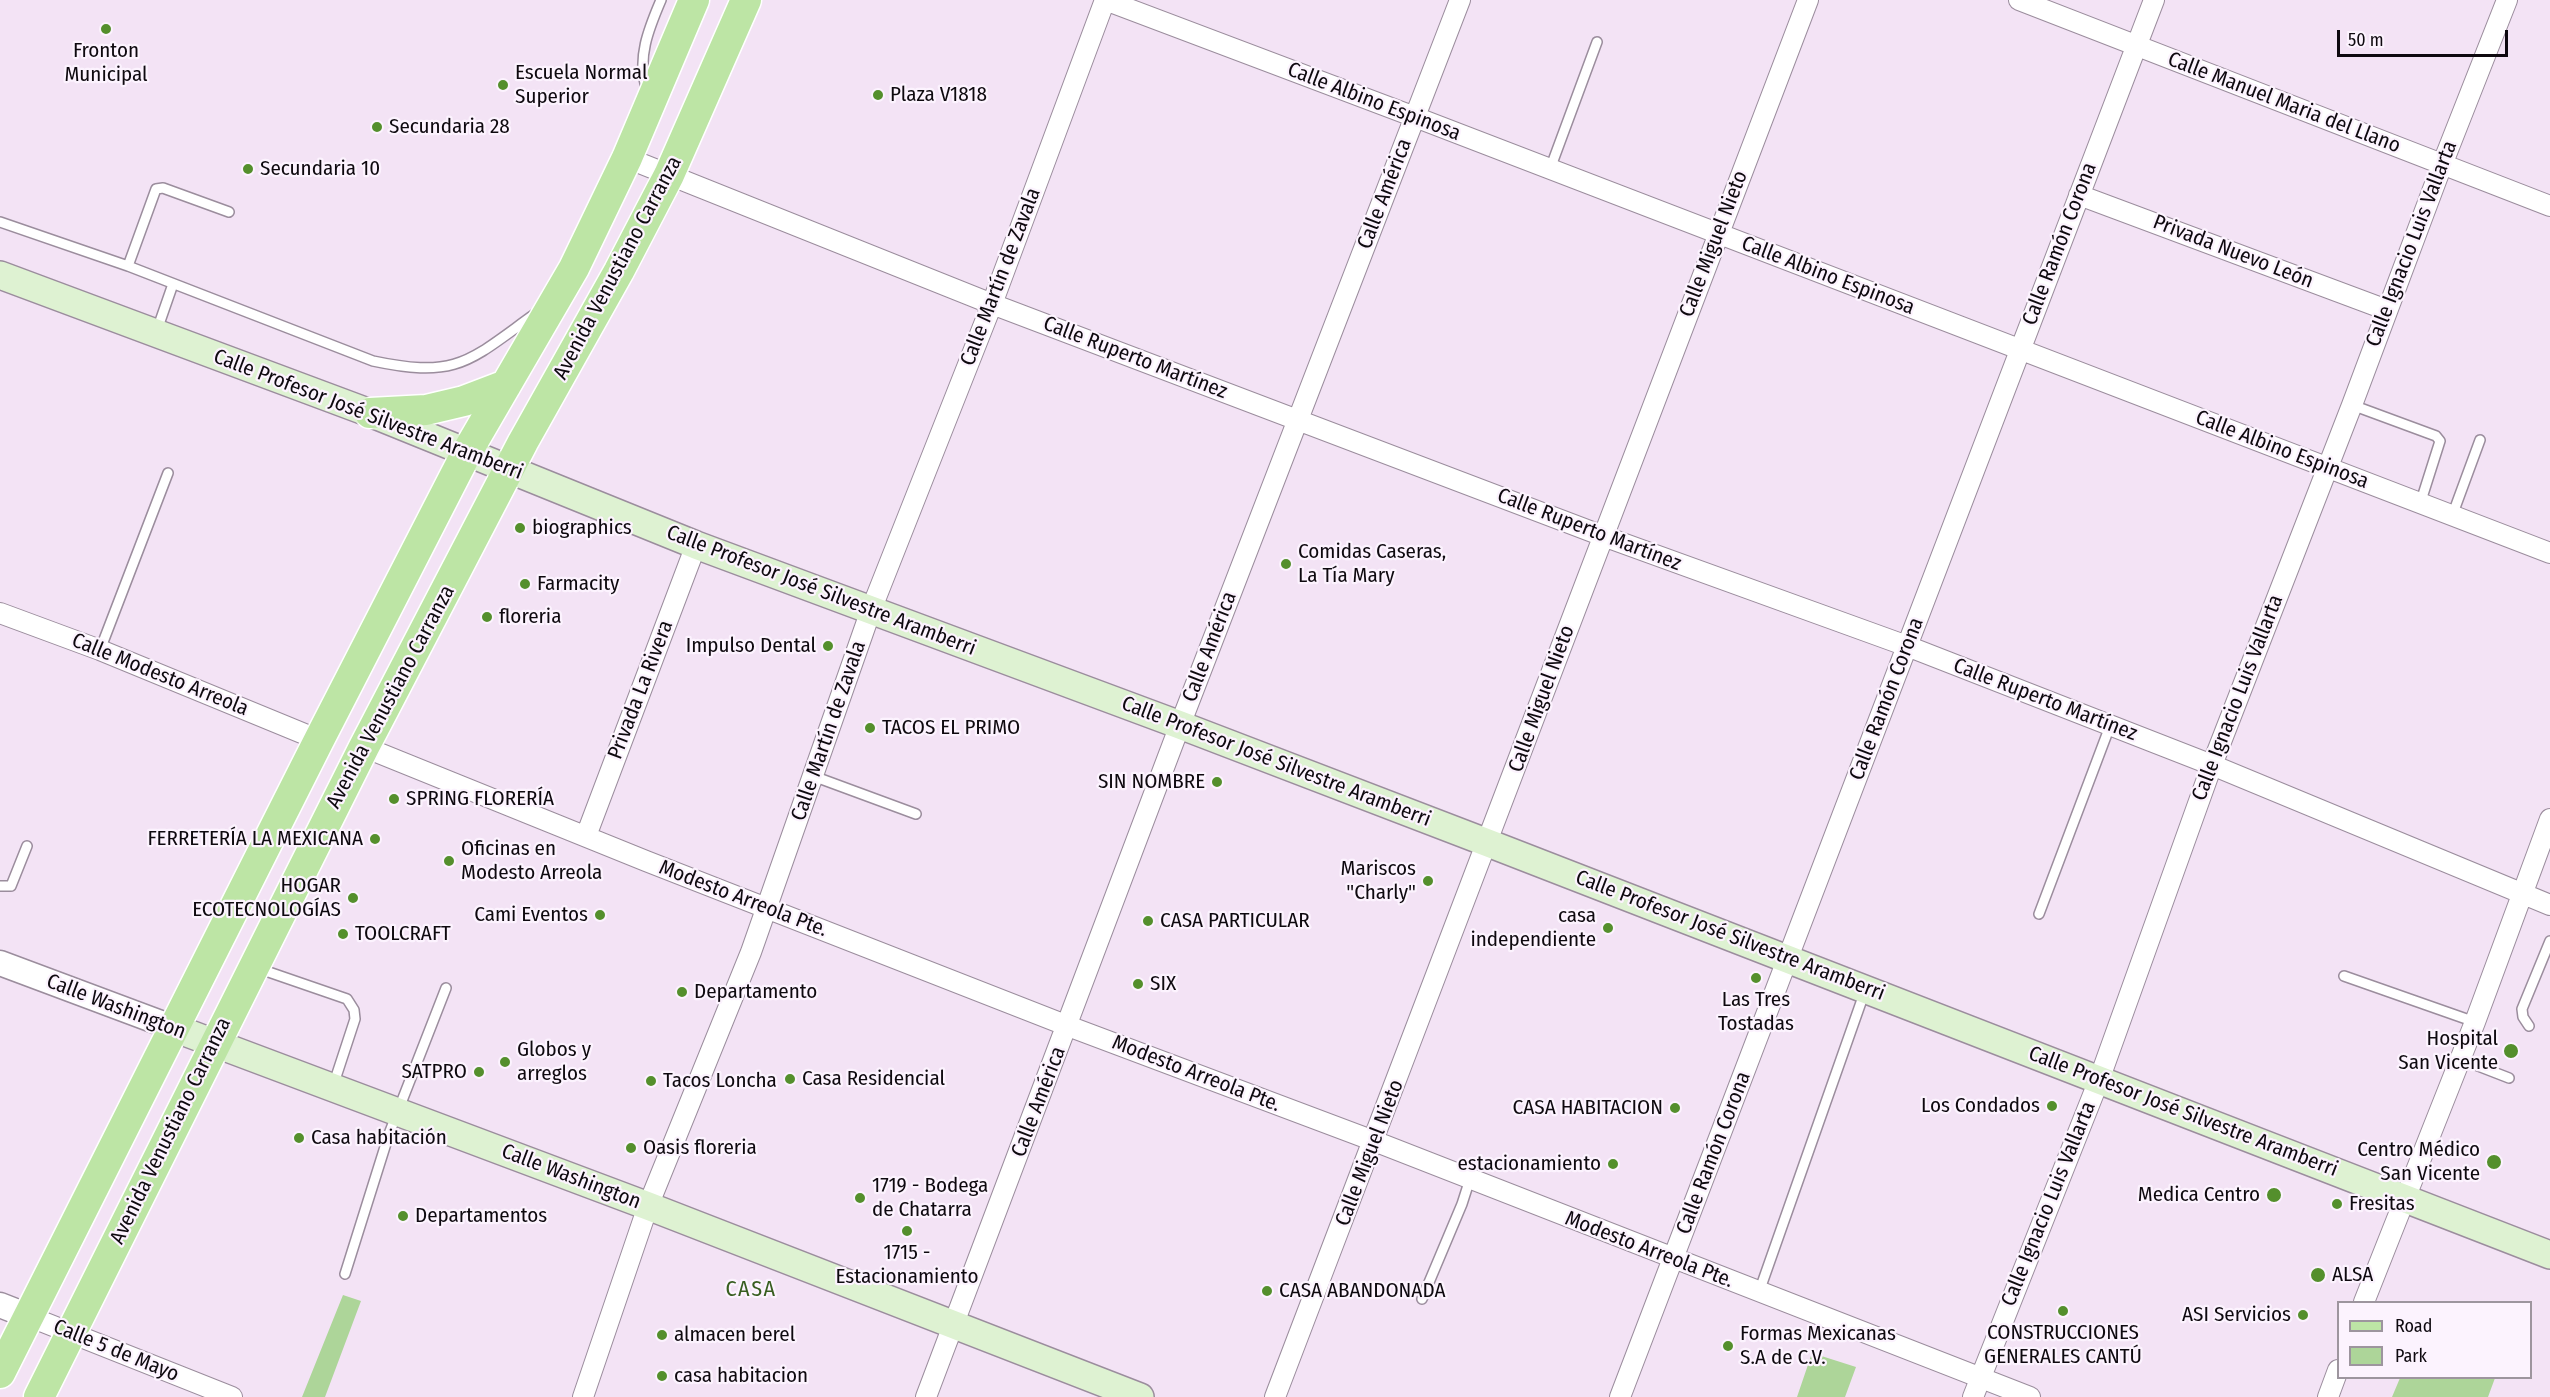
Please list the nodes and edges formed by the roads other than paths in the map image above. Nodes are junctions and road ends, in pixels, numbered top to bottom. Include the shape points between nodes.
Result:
1 (661, 0) edge
2 (694, 0) edge
3 (746, 0) edge
4 (1105, 0) edge
5 (1460, 0) edge
6 (1808, 0) edge
7 (2019, 0) edge
8 (2154, 0) edge
9 (2507, 0) edge
10 (1598, 42) dead end
11 (2136, 45) junction
12 (651, 101) junction
13 (1415, 117) junction
14 (627, 158) junction
15 (2442, 165) junction
16 (1550, 169) junction
17 (669, 175) junction
18 (2079, 195) junction
19 (2550, 206) edge
20 (229, 212) dead end
21 (0, 222) edge
22 (1718, 235) junction
23 (128, 266) junction
24 (0, 275) edge
25 (173, 284) junction
26 (555, 300) junction
27 (992, 304) junction
28 (2387, 310) junction
29 (156, 333) junction
30 (2020, 349) junction
31 (506, 385) junction
32 (2352, 405) junction
33 (370, 412) junction
34 (1297, 419) junction
35 (2480, 440) dead end
36 (467, 452) junction
37 (2326, 468) junction
38 (508, 469) junction
39 (168, 473) dead end
40 (2420, 504) junction
41 (2452, 516) junction
42 (1603, 536) junction
43 (696, 544) junction
44 (2550, 553) edge
45 (872, 610) junction
46 (0, 613) edge
47 (1907, 646) junction
48 (100, 650) junction
49 (1180, 725) junction
50 (2110, 726) junction
51 (319, 740) junction
52 (364, 747) junction
53 (2212, 765) junction
54 (813, 776) junction
55 (916, 814) dead end
56 (2550, 819) edge
57 (586, 836) junction
58 (1488, 843) junction
59 (27, 846) dead end
60 (0, 886) edge
61 (2522, 895) junction
62 (2550, 906) edge
63 (766, 908) junction
64 (2039, 914) dead end
65 (2550, 941) edge
66 (1788, 958) junction
67 (0, 963) edge
68 (253, 966) junction
69 (2344, 976) dead end
70 (446, 988) dead end
71 (1866, 989) junction
72 (2475, 1022) junction
73 (1068, 1026) junction
74 (2529, 1026) dead end
75 (174, 1028) junction
76 (214, 1044) junction
77 (2460, 1059) junction
78 (2509, 1078) dead end
79 (2099, 1080) junction
80 (332, 1088) junction
81 (397, 1112) junction
82 (1374, 1141) junction
83 (1470, 1179) junction
84 (2404, 1199) junction
85 (648, 1206) junction
86 (2550, 1255) edge
87 (1673, 1259) junction
88 (345, 1274) dead end
89 (1759, 1293) junction
90 (1422, 1299) dead end
91 (2364, 1301) edge
92 (0, 1305) edge
93 (28, 1316) junction
94 (954, 1326) junction
95 (71, 1332) junction
96 (0, 1373) edge
97 (2337, 1373) edge
98 (1980, 1377) junction
99 (39, 1397) edge
100 (232, 1397) edge
101 (583, 1397) edge
102 (926, 1397) edge
103 (1140, 1397) edge
104 (1275, 1397) edge
105 (1620, 1397) edge
106 (1973, 1397) edge
107 (2030, 1397) edge
108 (2328, 1397) edge

1 - 12 lane via 642,62
2 - 12 main road, Avenida Venustiano Carranza
3 - 17 main road, Avenida Venustiano Carranza
4 - 13 street, Calle Albino Espinosa
4 - 27 street, Calle Martín de Zavala
5 - 13 street, Calle América
6 - 22 street, Calle Miguel Nieto
7 - 11 street, Calle Manuel Maria del Llano
8 - 11 street, Calle Ramón Corona
9 - 15 street, Calle Ignacio Luis Vallarta
10 - 16 lane
11 - 15 street, Calle Manuel Maria del Llano
11 - 18 street, Calle Ramón Corona
12 - 14 main road, Avenida Venustiano Carranza
13 - 16 street, Calle Albino Espinosa
13 - 34 street, Calle América
14 - 17 street, Calle Ruperto Martínez
14 - 26 main road, Avenida Venustiano Carranza
15 - 19 street, Calle Manuel Maria del Llano
15 - 28 street, Calle Ignacio Luis Vallarta
16 - 22 street, Calle Albino Espinosa
17 - 27 street, Calle Ruperto Martínez
17 - 38 main road, Avenida Venustiano Carranza
18 - 28 street, Privada Nuevo León
18 - 30 street, Calle Ramón Corona
20 - 23 lane via 163,188 156,189
21 - 23 lane
22 - 30 street, Calle Albino Espinosa
22 - 42 street, Calle Miguel Nieto
23 - 25 lane
24 - 29 main road, Calle Profesor José Silvestre Aramberri
25 - 26 lane via 373,361 424,369 440,369 470,360
25 - 29 lane
26 - 31 main road, Avenida Venustiano Carranza
27 - 34 street, Calle Ruperto Martínez
27 - 45 street, Calle Martín de Zavala
28 - 32 street, Calle Ignacio Luis Vallarta
29 - 33 main road, Calle Profesor José Silvestre Aramberri
30 - 37 street, Calle Albino Espinosa
30 - 47 street, Calle Ramón Corona
31 - 33 main road via 426,410
31 - 36 main road, Avenida Venustiano Carranza
32 - 37 street, Calle Ignacio Luis Vallarta
32 - 40 lane via 2436,436 2440,441
33 - 36 main road, Calle Profesor José Silvestre Aramberri
34 - 42 street, Calle Ruperto Martínez
34 - 49 street, Calle América
35 - 41 lane
36 - 38 main road, Calle Profesor José Silvestre Aramberri
36 - 51 main road, Avenida Venustiano Carranza
37 - 40 street, Calle Albino Espinosa
37 - 53 street, Calle Ignacio Luis Vallarta
38 - 43 main road, Calle Profesor José Silvestre Aramberri
38 - 52 main road, Avenida Venustiano Carranza
39 - 48 lane
40 - 41 street, Calle Albino Espinosa
41 - 44 street, Calle Albino Espinosa
42 - 47 street, Calle Ruperto Martínez
42 - 58 street, Calle Miguel Nieto
43 - 45 main road, Calle Profesor José Silvestre Aramberri
43 - 57 street, Privada La Rivera
45 - 49 main road, Calle Profesor José Silvestre Aramberri
45 - 54 street, Calle Martín de Zavala
46 - 48 street, Calle Modesto Arreola
47 - 50 street, Calle Ruperto Martínez
47 - 66 street, Calle Ramón Corona
48 - 51 street, Calle Modesto Arreola
49 - 58 main road, Calle Profesor José Silvestre Aramberri
49 - 73 street, Calle América
50 - 53 street, Calle Ruperto Martínez
50 - 64 lane
51 - 75 main road, Avenida Venustiano Carranza
52 - 57 street, Modesto Arreola Pte.
52 - 68 main road, Avenida Venustiano Carranza
53 - 61 street, Calle Ruperto Martínez
53 - 79 street, Calle Ignacio Luis Vallarta
54 - 55 lane
54 - 63 street, Calle Martín de Zavala
56 - 61 street
57 - 63 street, Modesto Arreola Pte.
58 - 66 main road, Calle Profesor José Silvestre Aramberri
58 - 82 street, Calle Miguel Nieto
59 - 60 lane via 11,886
61 - 62 street, Calle Ruperto Martínez
61 - 72 street
63 - 73 street, Modesto Arreola Pte.
63 - 85 street, Calle Martín de Zavala via 752,952
65 - 74 lane via 2522,1009
66 - 71 main road, Calle Profesor José Silvestre Aramberri
66 - 87 street, Calle Ramón Corona
67 - 75 street, Calle Washington
68 - 76 main road, Avenida Venustiano Carranza
68 - 80 lane via 347,999 355,1019
69 - 72 lane
70 - 81 lane
71 - 79 main road, Calle Profesor José Silvestre Aramberri
71 - 89 lane
72 - 77 street
73 - 82 street, Modesto Arreola Pte.
73 - 94 street, Calle América
75 - 76 main road, Calle Washington
75 - 93 main road, Avenida Venustiano Carranza
76 - 80 main road, Calle Washington
76 - 95 main road, Avenida Venustiano Carranza
77 - 78 lane
77 - 84 street
79 - 84 main road, Calle Profesor José Silvestre Aramberri
79 - 98 street, Calle Ignacio Luis Vallarta
80 - 81 main road, Calle Washington
81 - 85 main road, Calle Washington
81 - 88 lane
82 - 83 street, Modesto Arreola Pte.
82 - 104 street, Calle Miguel Nieto
83 - 87 street, Modesto Arreola Pte.
83 - 90 lane
84 - 86 main road, Calle Profesor José Silvestre Aramberri
84 - 91 street
85 - 94 main road, Calle Washington
85 - 101 street, Calle Martín de Zavala
87 - 89 street, Modesto Arreola Pte.
87 - 105 street, Calle Ramón Corona
89 - 98 street, Modesto Arreola Pte.
92 - 93 street, Calle 5 de Mayo
93 - 95 street, Calle 5 de Mayo
93 - 96 main road, Avenida Venustiano Carranza
94 - 102 street, Calle América
94 - 103 main road, Calle Washington
95 - 99 main road, Avenida Venustiano Carranza
95 - 100 street, Calle 5 de Mayo
97 - 108 street
98 - 106 street, Calle Ignacio Luis Vallarta
98 - 107 street, Modesto Arreola Pte.

